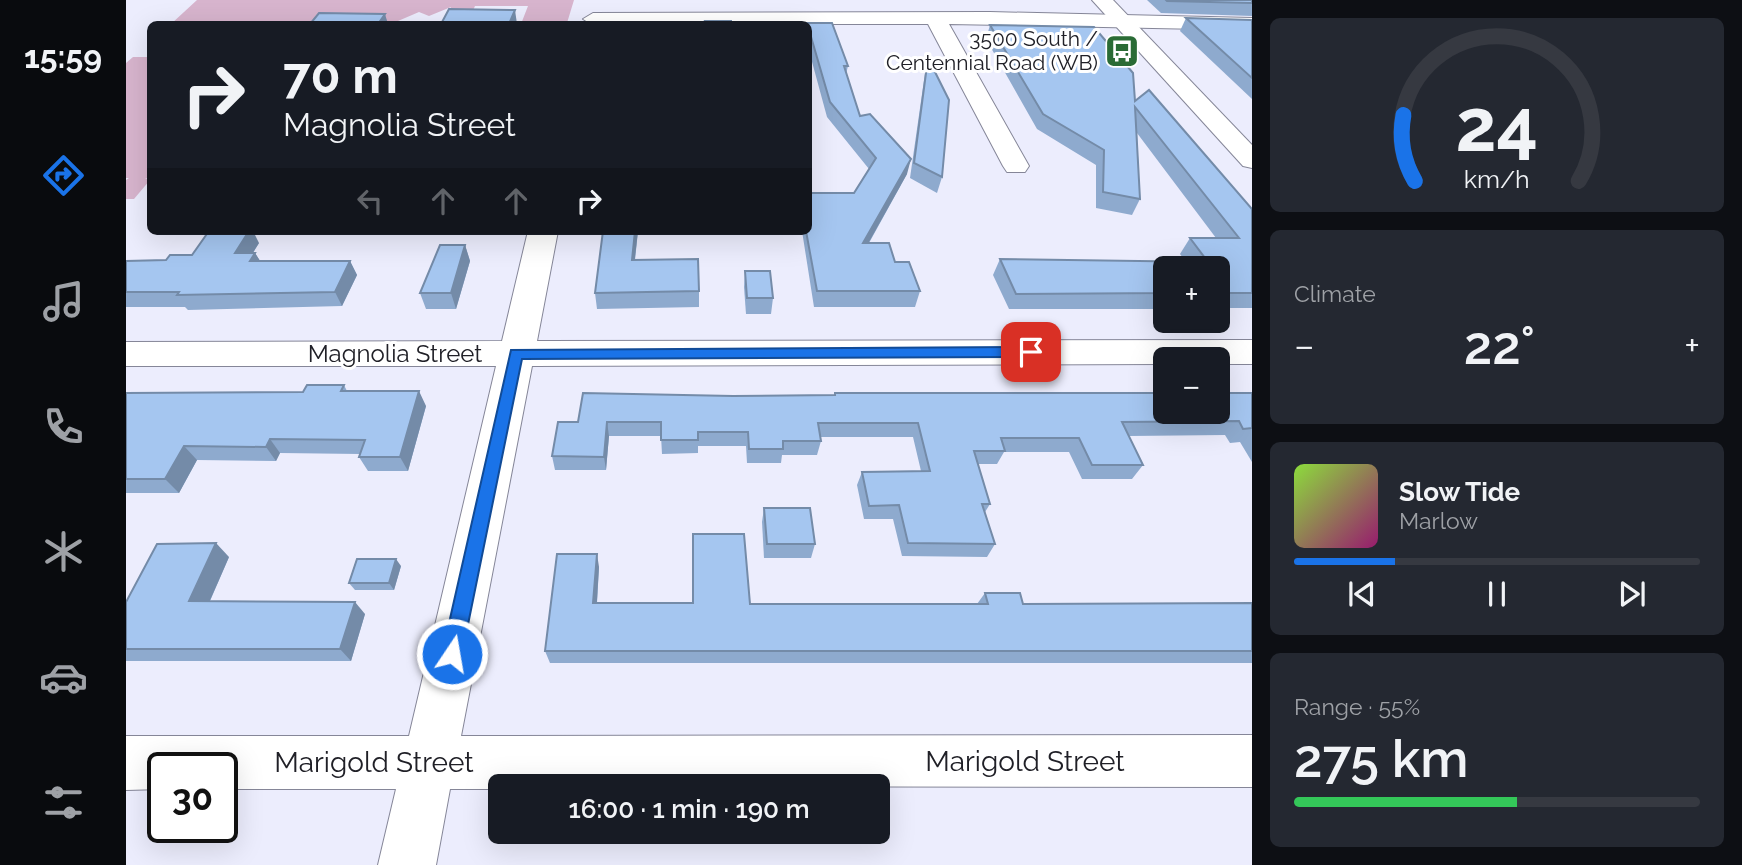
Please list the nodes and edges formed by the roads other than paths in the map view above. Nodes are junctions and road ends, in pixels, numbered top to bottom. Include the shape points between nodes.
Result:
1 (1102, 0) edge
2 (594, 14) edge
3 (935, 18) junction
4 (745, 21) edge
5 (809, 21) edge
6 (1123, 23) junction
7 (1252, 24) edge
8 (1252, 160) edge
9 (1016, 166) dead end
10 (543, 235) edge
11 (1252, 352) edge
12 (126, 354) edge
13 (516, 354) junction
14 (1252, 761) edge
15 (126, 763) edge
16 (429, 763) junction
17 (407, 865) edge

1 - 6 street
2 - 4 street
3 - 5 street
3 - 6 street
3 - 9 street
6 - 7 street
6 - 8 street
10 - 13 street
11 - 13 street, Magnolia Street
12 - 13 street, Magnolia Street
13 - 16 street
14 - 16 street, Marigold Street
15 - 16 street, Marigold Street
16 - 17 street

